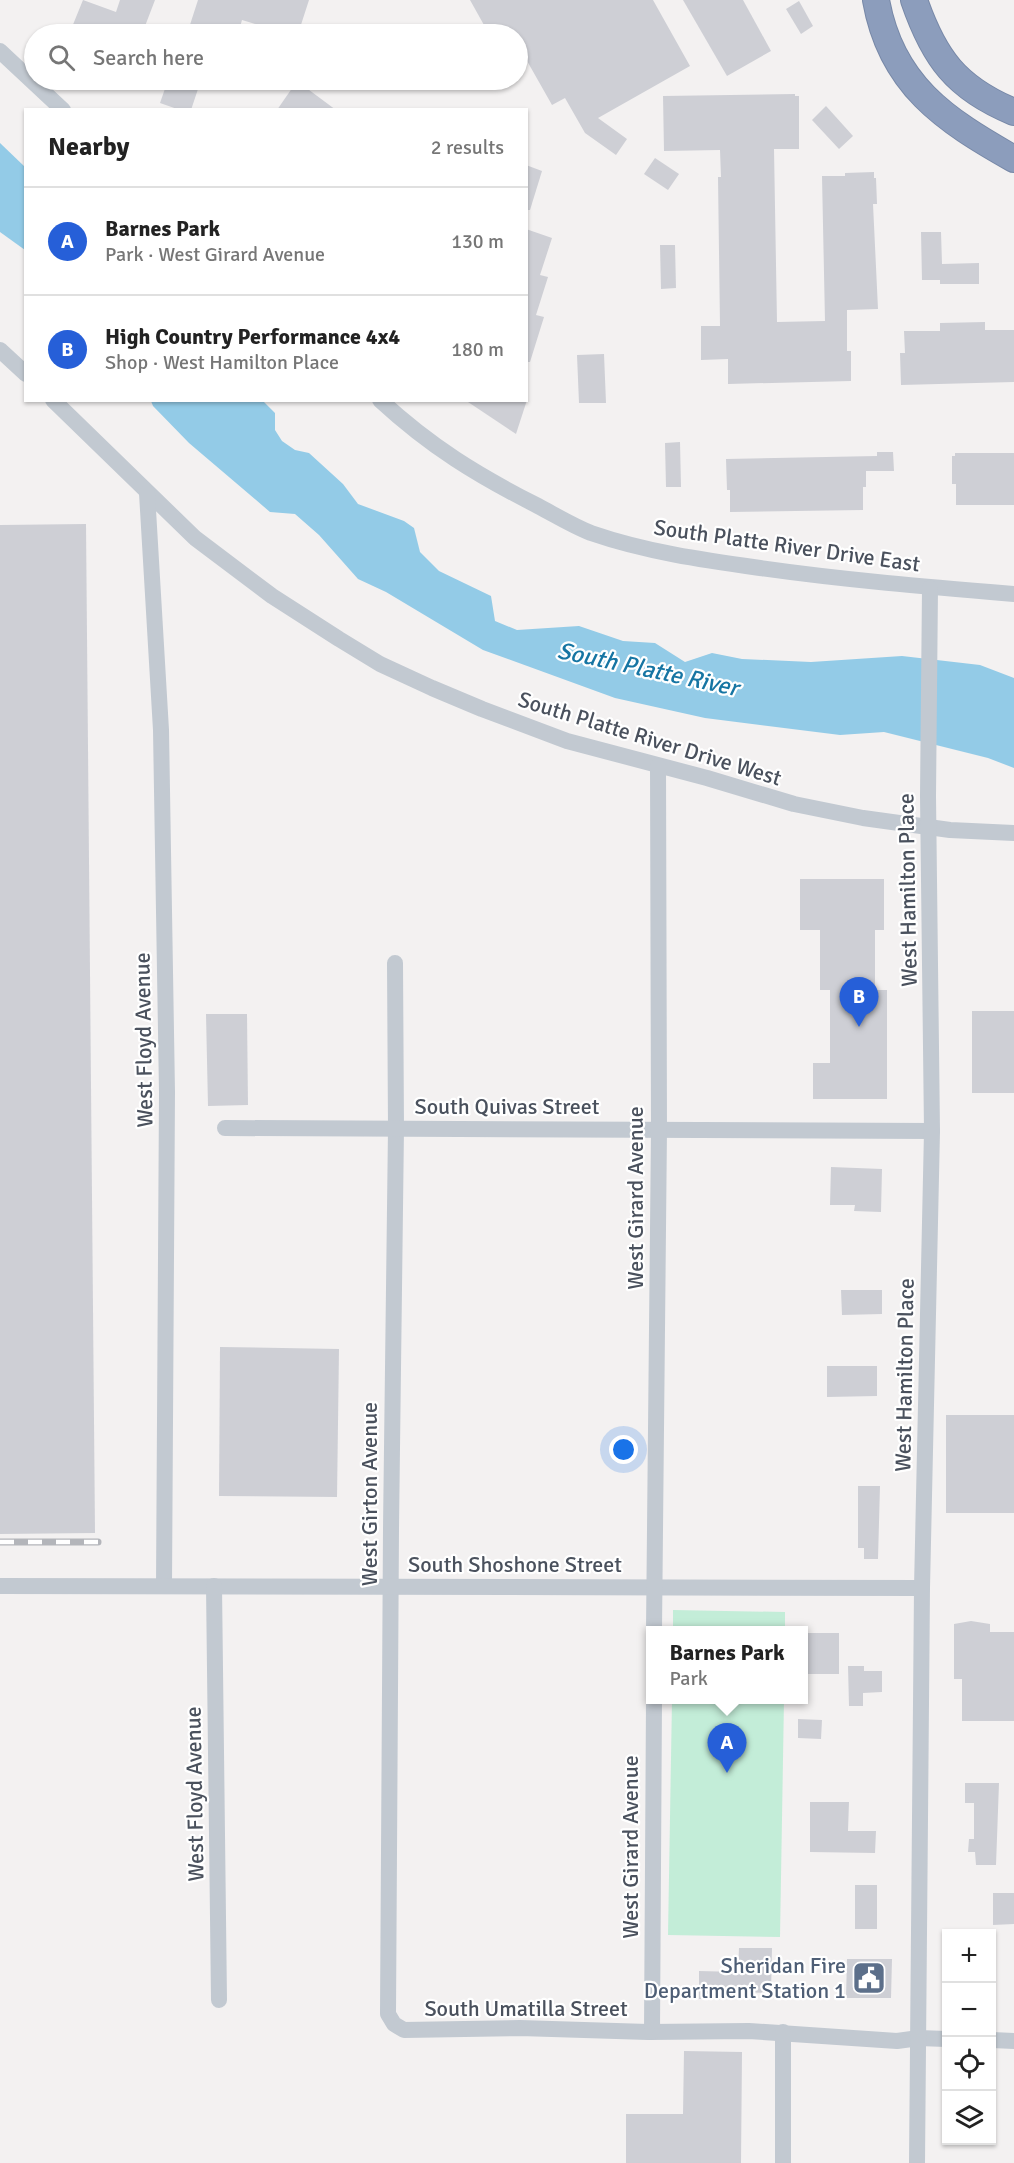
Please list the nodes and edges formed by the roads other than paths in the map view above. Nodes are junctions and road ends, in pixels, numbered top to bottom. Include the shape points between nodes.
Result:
1 (876, 0) edge
2 (914, 0) edge
3 (0, 51) edge
4 (24, 73) edge
5 (42, 90) edge
6 (61, 108) edge
7 (1014, 112) edge
8 (1014, 159) edge
9 (0, 350) edge
10 (24, 373) edge
11 (55, 402) edge
12 (382, 402) edge
13 (147, 494) junction
14 (930, 588) junction
15 (1014, 594) edge
16 (658, 766) junction
17 (928, 826) junction
18 (1014, 833) edge
19 (395, 963) dead end
20 (225, 1128) dead end
21 (396, 1128) junction
22 (659, 1130) junction
23 (932, 1131) junction
24 (0, 1586) edge
25 (164, 1586) junction
26 (214, 1586) junction
27 (391, 1587) junction
28 (654, 1587) junction
29 (922, 1588) junction
30 (654, 1626) edge
31 (654, 1704) edge
32 (219, 2000) dead end
33 (394, 2024) joint
34 (652, 2031) junction
35 (783, 2032) junction
36 (919, 2038) junction
37 (942, 2039) edge
38 (996, 2040) edge
39 (1014, 2041) edge
40 (783, 2163) edge
41 (917, 2163) edge

1 - 8 highway via 888,41 914,87 947,118
2 - 7 highway via 930,40 955,76 974,92
3 - 4 street
5 - 6 street
9 - 10 street
11 - 13 street, South Platte River Drive West
12 - 14 street, South Platte River Drive East via 435,447 475,473 588,532 658,553
13 - 16 street, South Platte River Drive West via 195,538 272,596 380,664 525,726
13 - 25 street, West Floyd Avenue via 161,730 167,1081
14 - 15 street, South Platte River Drive East
14 - 17 street, West Hamilton Place
16 - 17 street, South Platte River Drive West via 794,804
16 - 22 street, West Girard Avenue
17 - 18 street, South Platte River Drive West
17 - 23 street, West Hamilton Place
19 - 21 street, West Girton Avenue
20 - 21 street, South Quivas Street
21 - 22 street, South Quivas Street
21 - 27 street, West Girton Avenue
22 - 23 street, South Quivas Street
22 - 28 street, West Girard Avenue
23 - 29 street, West Hamilton Place
24 - 25 street, South Shoshone Street
25 - 26 street, South Shoshone Street
26 - 27 street, South Shoshone Street
26 - 32 street, West Floyd Avenue
27 - 28 street, South Shoshone Street
27 - 33 street, West Girton Avenue via 388,2014
28 - 29 street, South Shoshone Street
28 - 30 street, West Girard Avenue
29 - 36 street, West Hamilton Place
31 - 34 street, West Girard Avenue
33 - 34 street, South Umatilla Street via 404,2030
34 - 35 street, South Umatilla Street
35 - 36 street, South Umatilla Street via 897,2041
35 - 40 street
36 - 37 street, South Umatilla Street
36 - 41 street, West Hamilton Place
38 - 39 street

